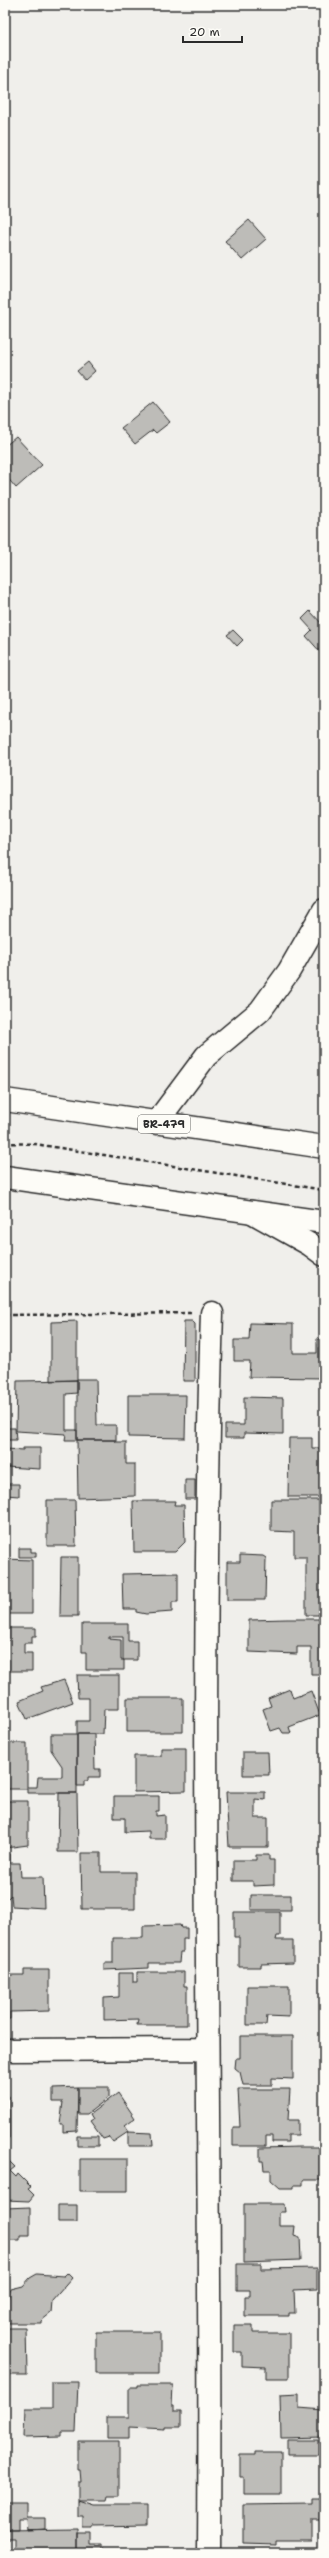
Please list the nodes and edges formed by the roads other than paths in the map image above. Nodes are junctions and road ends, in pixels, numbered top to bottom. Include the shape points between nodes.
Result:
1 (324, 910) edge
2 (5, 1100) edge
3 (156, 1123) junction
4 (324, 1147) edge
5 (5, 1177) edge
6 (251, 1211) junction
7 (324, 1222) edge
8 (324, 1255) edge
9 (212, 1313) road end
10 (206, 2049) junction
11 (5, 2050) edge
12 (209, 2553) edge

1 - 3 street via 289,971 260,1011 206,1056
2 - 3 street, BR-479
3 - 4 street, BR-479
5 - 6 street
6 - 7 street
6 - 8 street
9 - 10 street via 207,1466
10 - 11 street
10 - 12 street

